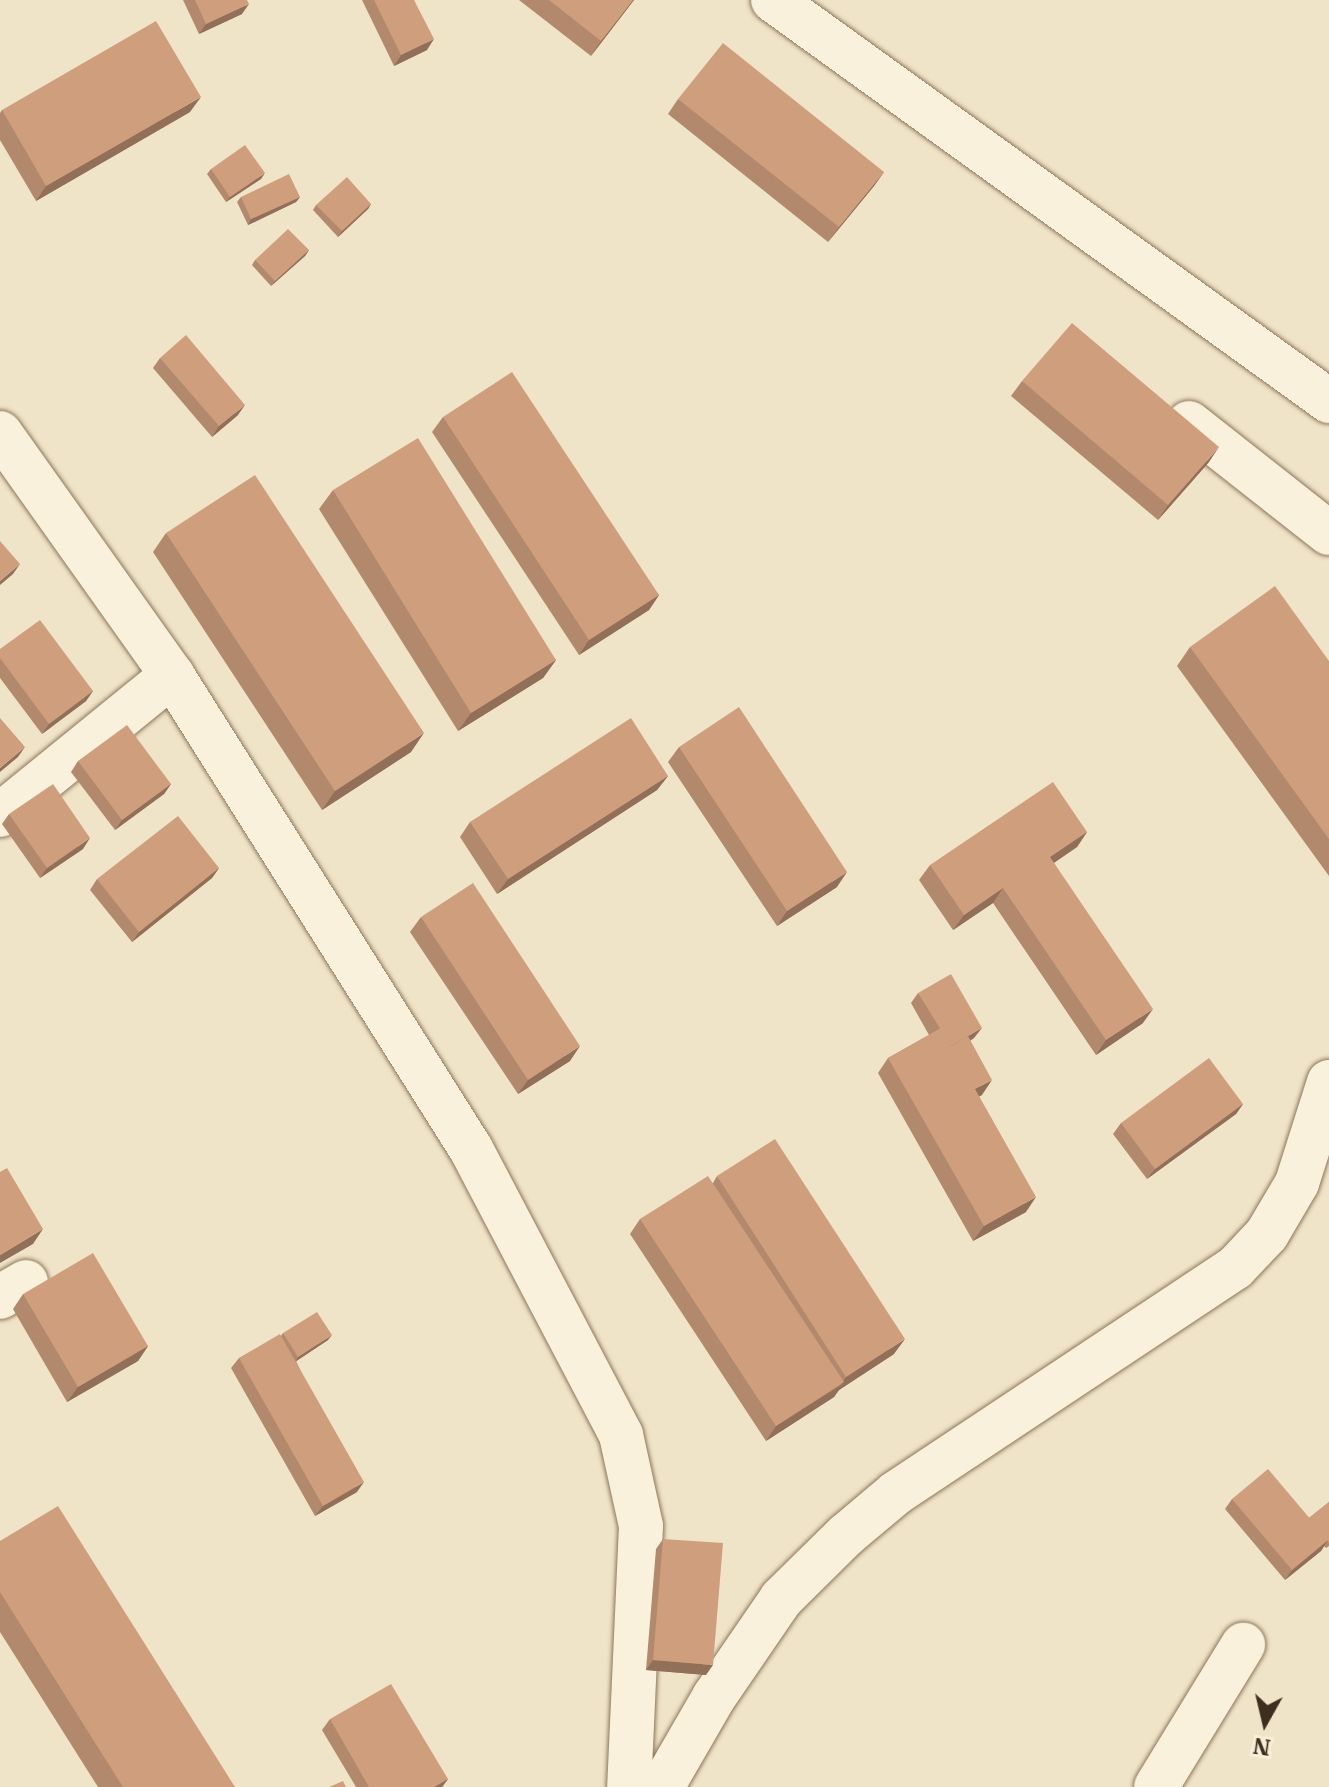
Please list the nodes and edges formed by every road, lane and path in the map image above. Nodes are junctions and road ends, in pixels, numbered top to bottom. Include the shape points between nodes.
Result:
1 (773, 0) edge
2 (1329, 401) edge
3 (1189, 423) edge
4 (0, 433) edge
5 (1329, 533) edge
6 (172, 675) junction
7 (0, 815) edge
8 (1329, 1082) edge
9 (1243, 1645) dead end
10 (629, 1787) edge
11 (662, 1787) edge
12 (1156, 1787) edge

1 - 2 street
3 - 5 street
4 - 6 street
6 - 7 street
6 - 10 street via 471,1149 621,1435 641,1526
8 - 11 street via 1297,1183 1267,1234 1235,1268 896,1493 846,1535 781,1599 714,1697
9 - 12 street

